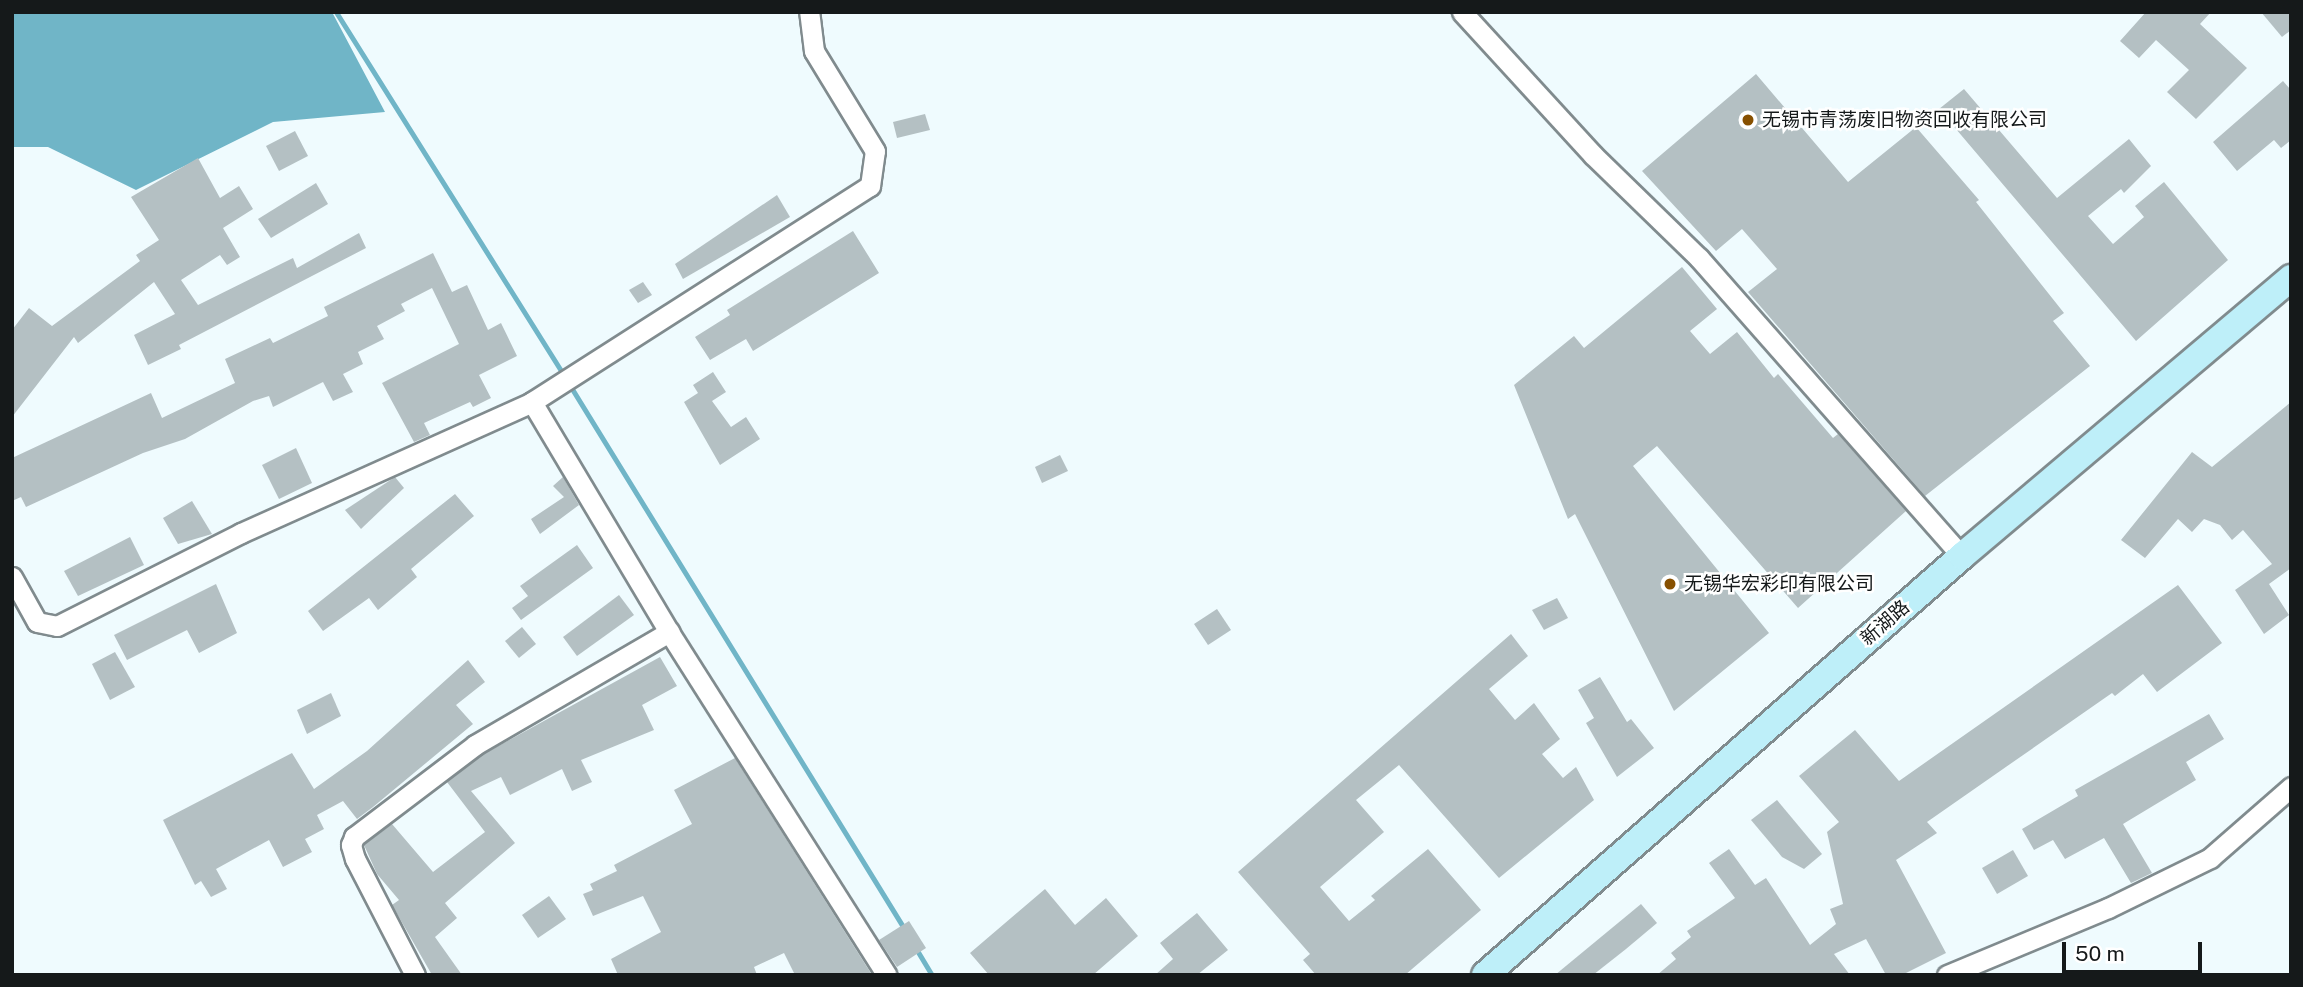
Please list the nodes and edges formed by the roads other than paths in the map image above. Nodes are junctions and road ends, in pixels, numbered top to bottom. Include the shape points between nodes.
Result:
1 (809, 12) edge
2 (1462, 12) edge
3 (2291, 278) edge
4 (537, 400) junction
5 (1962, 556) junction
6 (12, 577) edge
7 (669, 632) junction
8 (2291, 787) edge
9 (415, 975) edge
10 (887, 975) edge
11 (1485, 975) edge
12 (1947, 975) edge

1 - 4 street via 814,51 875,151 870,186
2 - 5 street via 1593,155 1699,258
3 - 5 main road, 新湖路
4 - 6 street via 241,533 57,626 37,622
4 - 7 street
5 - 11 main road, 新湖路
7 - 9 street via 475,745 355,837 351,845 355,859
7 - 10 street
8 - 12 street via 2210,858 2108,908

